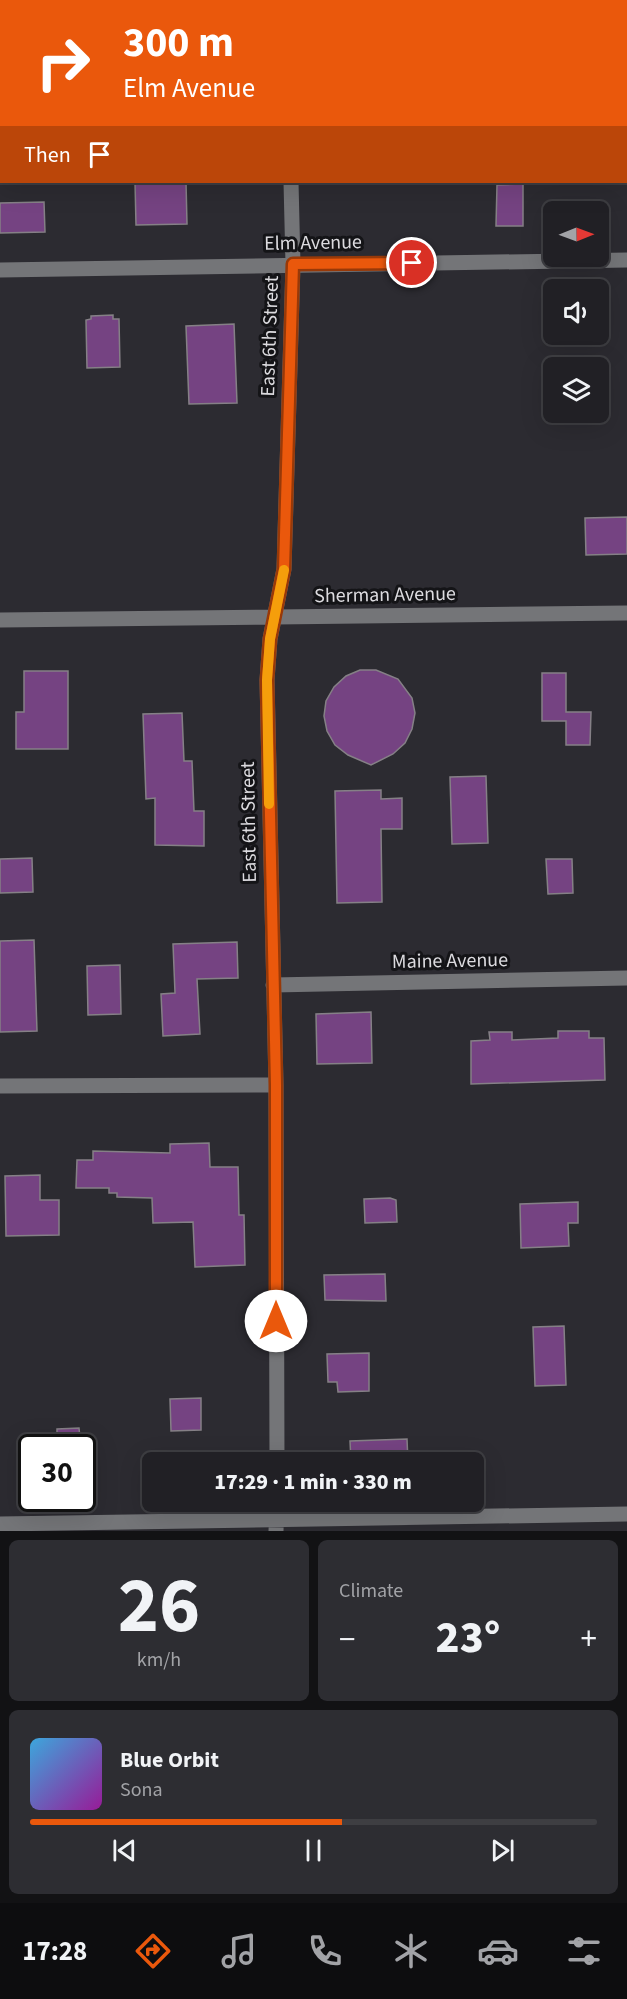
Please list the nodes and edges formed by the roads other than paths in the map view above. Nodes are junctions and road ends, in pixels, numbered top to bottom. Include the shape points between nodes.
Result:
1 (291, 183) edge
2 (627, 260) edge
3 (293, 264) junction
4 (0, 270) edge
5 (627, 613) edge
6 (275, 617) junction
7 (0, 620) edge
8 (627, 978) edge
9 (273, 985) junction
10 (276, 1085) junction
11 (0, 1086) edge
12 (277, 1452) edge
13 (627, 1514) edge
14 (0, 1524) edge
15 (277, 1525) edge

1 - 3 street, East 6th Street
2 - 3 street, Elm Avenue
3 - 4 street, Elm Avenue
3 - 6 street, East 6th Street via 284,569
5 - 6 street, Sherman Avenue
6 - 7 street, Sherman Avenue
6 - 9 street, East 6th Street via 267,680
8 - 9 street, Maine Avenue
9 - 10 street, East 6th Street
10 - 11 street
10 - 12 street, East 6th Street
13 - 15 street
14 - 15 street

